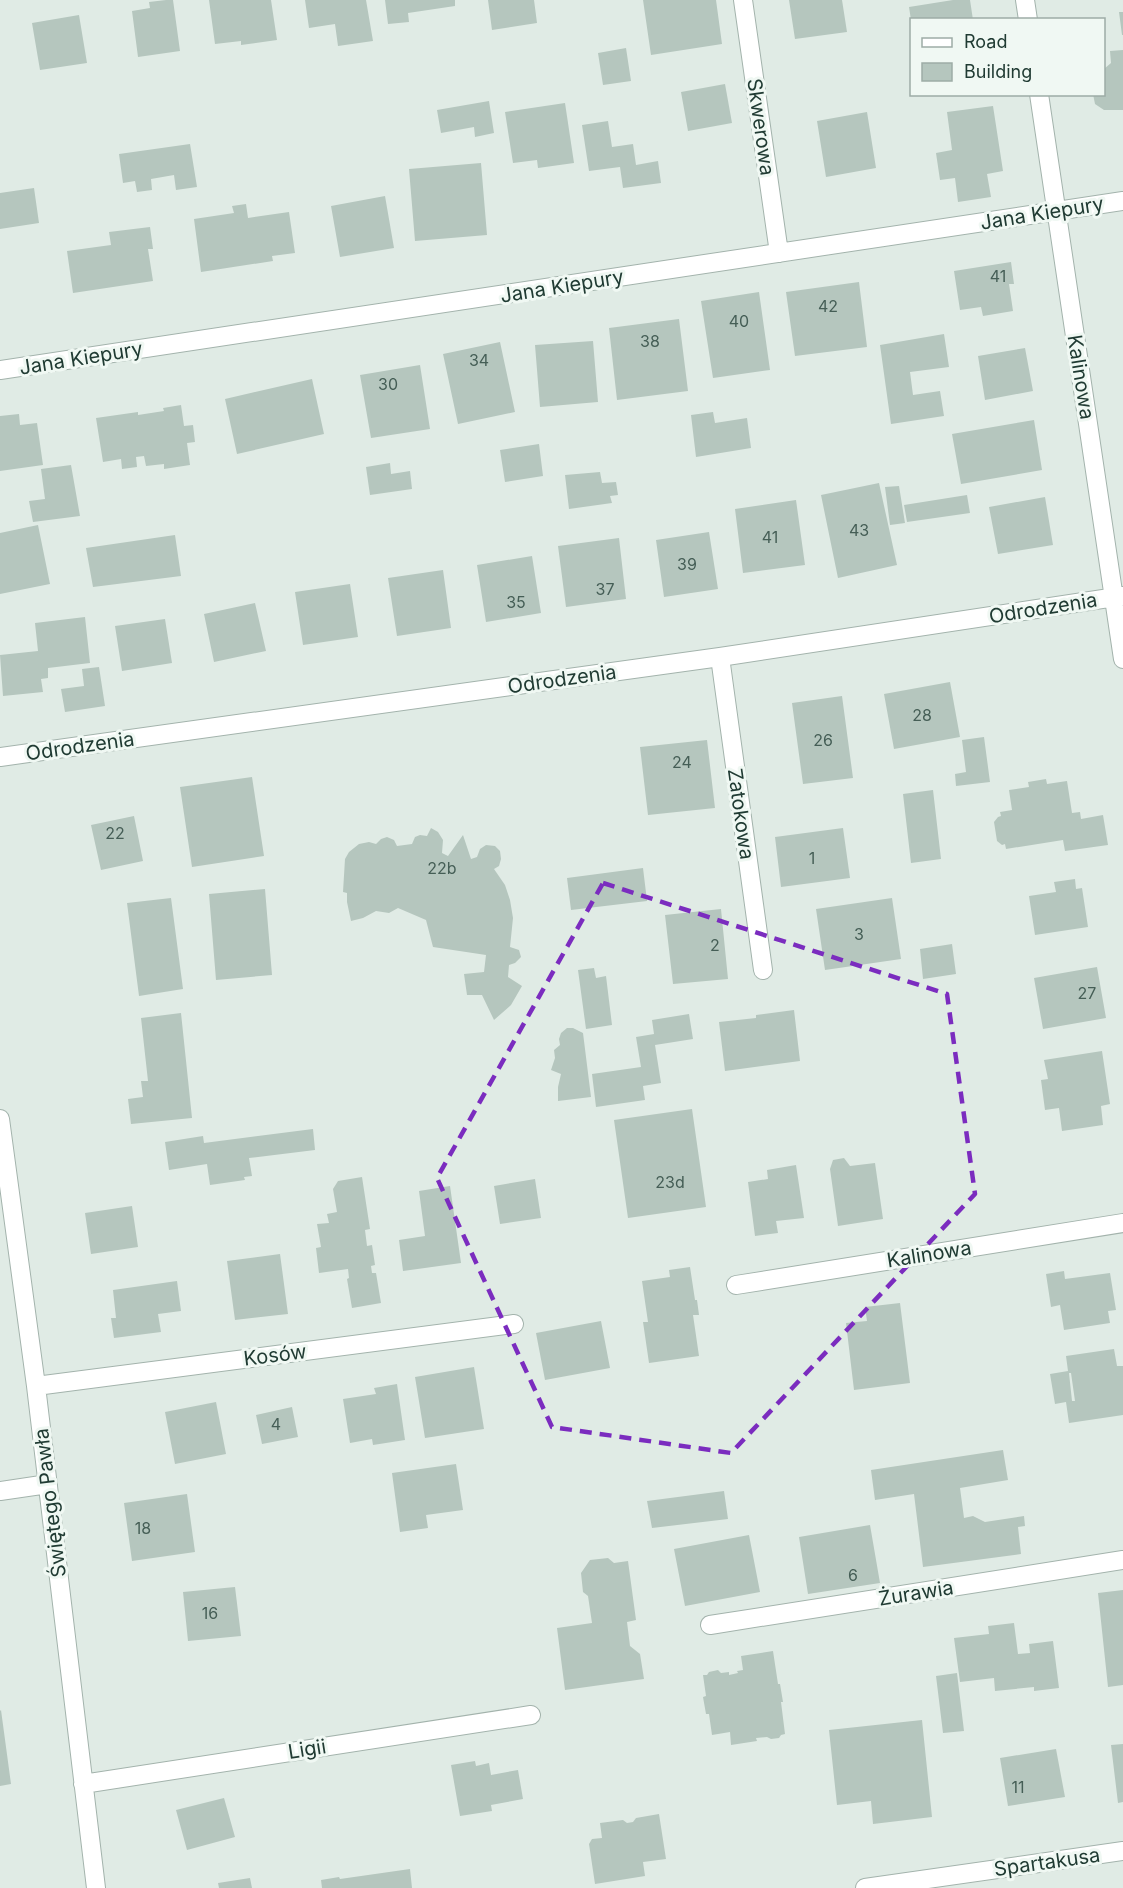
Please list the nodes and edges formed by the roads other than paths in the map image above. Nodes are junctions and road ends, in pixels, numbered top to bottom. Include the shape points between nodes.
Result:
1 (743, 0) edge
2 (1025, 0) edge
3 (1028, 18) edge
4 (1039, 96) edge
5 (1123, 201) edge
6 (1056, 212) junction
7 (779, 253) junction
8 (0, 370) edge
9 (1119, 597) edge
10 (720, 657) junction
11 (1123, 659) edge
12 (0, 757) edge
13 (763, 970) dead end
14 (0, 1119) edge
15 (1123, 1223) edge
16 (736, 1285) dead end
17 (514, 1324) dead end
18 (36, 1386) junction
19 (48, 1484) junction
20 (0, 1491) edge
21 (1123, 1560) edge
22 (710, 1625) dead end
23 (531, 1715) dead end
24 (83, 1784) junction
25 (1123, 1851) edge
26 (96, 1888) edge
27 (865, 1888) edge

1 - 7 street, Skwerowa
2 - 3 street
4 - 6 street, Kalinowa
5 - 6 street, Jana Kiepury
6 - 7 street, Jana Kiepury
6 - 9 street, Kalinowa
7 - 8 street, Jana Kiepury
9 - 10 street, Odrodzenia
9 - 11 street, Kalinowa
10 - 12 street, Odrodzenia
10 - 13 street, Zatokowa
14 - 18 street, Świętego Pawła
15 - 16 street, Kalinowa
17 - 18 street, Kosów
18 - 19 street, Świętego Pawła
19 - 20 street
19 - 24 street, Świętego Pawła
21 - 22 street, Żurawia
23 - 24 street, Ligii
24 - 26 street, Świętego Pawła
25 - 27 street, Spartakusa

